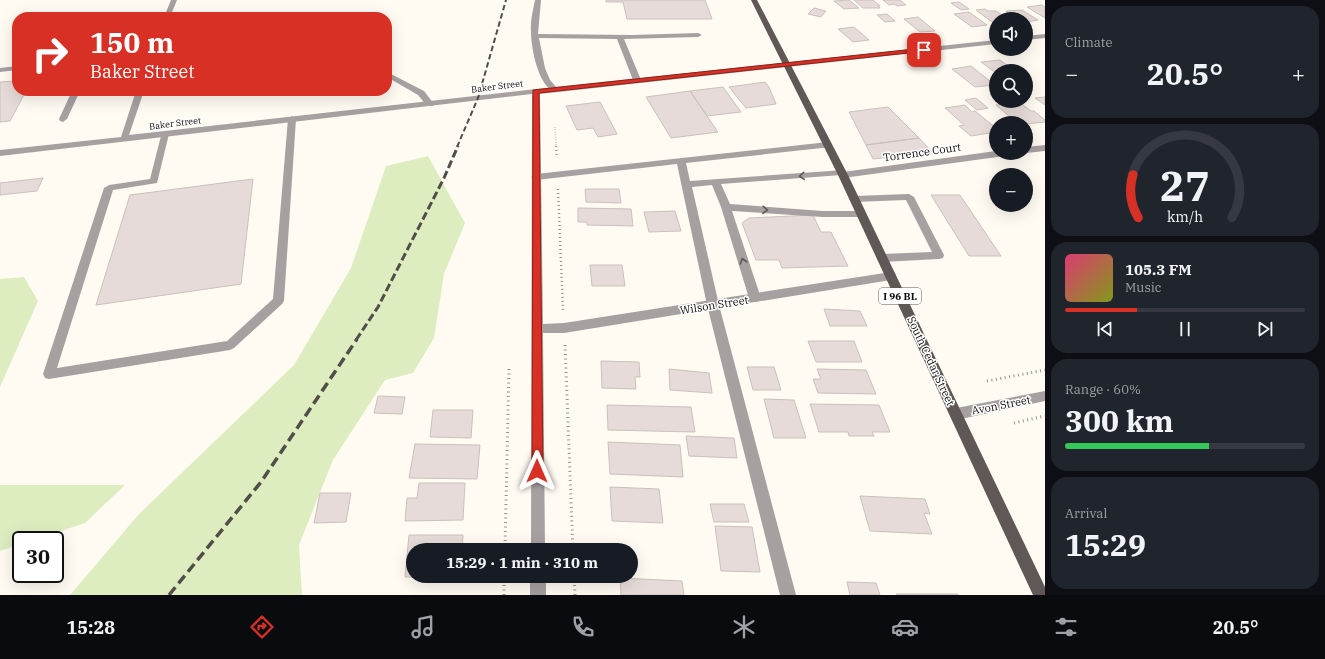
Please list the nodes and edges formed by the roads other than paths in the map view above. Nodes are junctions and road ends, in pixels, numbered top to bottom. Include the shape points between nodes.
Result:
1 (174, 0) edge
2 (538, 0) edge
3 (754, 0) edge
4 (169, 12) edge
5 (698, 35) dead end
6 (535, 36) junction
7 (1045, 36) edge
8 (620, 37) junction
9 (1033, 37) edge
10 (989, 43) edge
11 (787, 64) junction
12 (12, 69) edge
13 (0, 70) edge
14 (392, 77) edge
15 (637, 80) junction
16 (554, 89) junction
17 (536, 91) junction
18 (74, 96) edge
19 (139, 96) edge
20 (430, 104) junction
21 (63, 119) dead end
22 (292, 119) junction
23 (165, 134) junction
24 (124, 139) junction
25 (828, 145) junction
26 (1045, 148) edge
27 (1033, 149) edge
28 (0, 153) edge
29 (989, 155) edge
30 (681, 160) junction
31 (842, 174) junction
32 (536, 177) junction
33 (716, 183) junction
34 (686, 184) junction
35 (854, 199) junction
36 (726, 207) junction
37 (860, 214) junction
38 (882, 258) junction
39 (891, 276) junction
40 (755, 298) junction
41 (713, 305) junction
42 (536, 329) junction
43 (1045, 396) edge
44 (956, 414) junction
45 (538, 543) edge
46 (538, 583) edge
47 (538, 595) edge
48 (788, 595) edge
49 (1042, 595) edge

1 - 4 street
2 - 6 street
3 - 11 main road, South Cedar Street / I 96 BL
5 - 8 street
6 - 8 street
6 - 16 street via 541,68 546,81
7 - 9 street
8 - 15 street
10 - 11 street, Baker Street
11 - 15 street, Baker Street
11 - 25 main road, South Cedar Street / I 96 BL
12 - 13 street
14 - 20 street via 421,93
15 - 16 street, Baker Street
16 - 17 street, Baker Street
17 - 20 street, Baker Street
17 - 32 street
18 - 21 street
19 - 24 street
20 - 22 street, Baker Street
22 - 23 street, Baker Street
22 - 23 street via 278,301 230,345 49,374 109,188 154,181
23 - 24 street, Baker Street
24 - 28 street, Baker Street
25 - 30 street
25 - 31 main road, South Cedar Street / I 96 BL
26 - 27 street
29 - 31 street, Torrence Court
30 - 32 street
30 - 34 street
31 -> 33 street, Torrence Court
31 - 35 main road, South Cedar Street / I 96 BL
32 - 42 street
33 - 34 street, Torrence Court
33 - 36 street
34 - 41 street
35 - 37 main road, South Cedar Street / I 96 BL
35 - 38 street via 909,197 939,256
36 -> 37 street
40 -> 36 street
37 - 38 main road, South Cedar Street / I 96 BL
38 - 39 main road, South Cedar Street / I 96 BL
39 - 40 street, Wilson Street
39 - 44 main road, South Cedar Street / I 96 BL
40 - 41 street, Wilson Street
41 - 42 street, Wilson Street via 564,328
41 - 48 street
42 - 45 street
43 - 44 street, Avon Street
44 - 49 main road, South Cedar Street / I 96 BL
46 - 47 street

